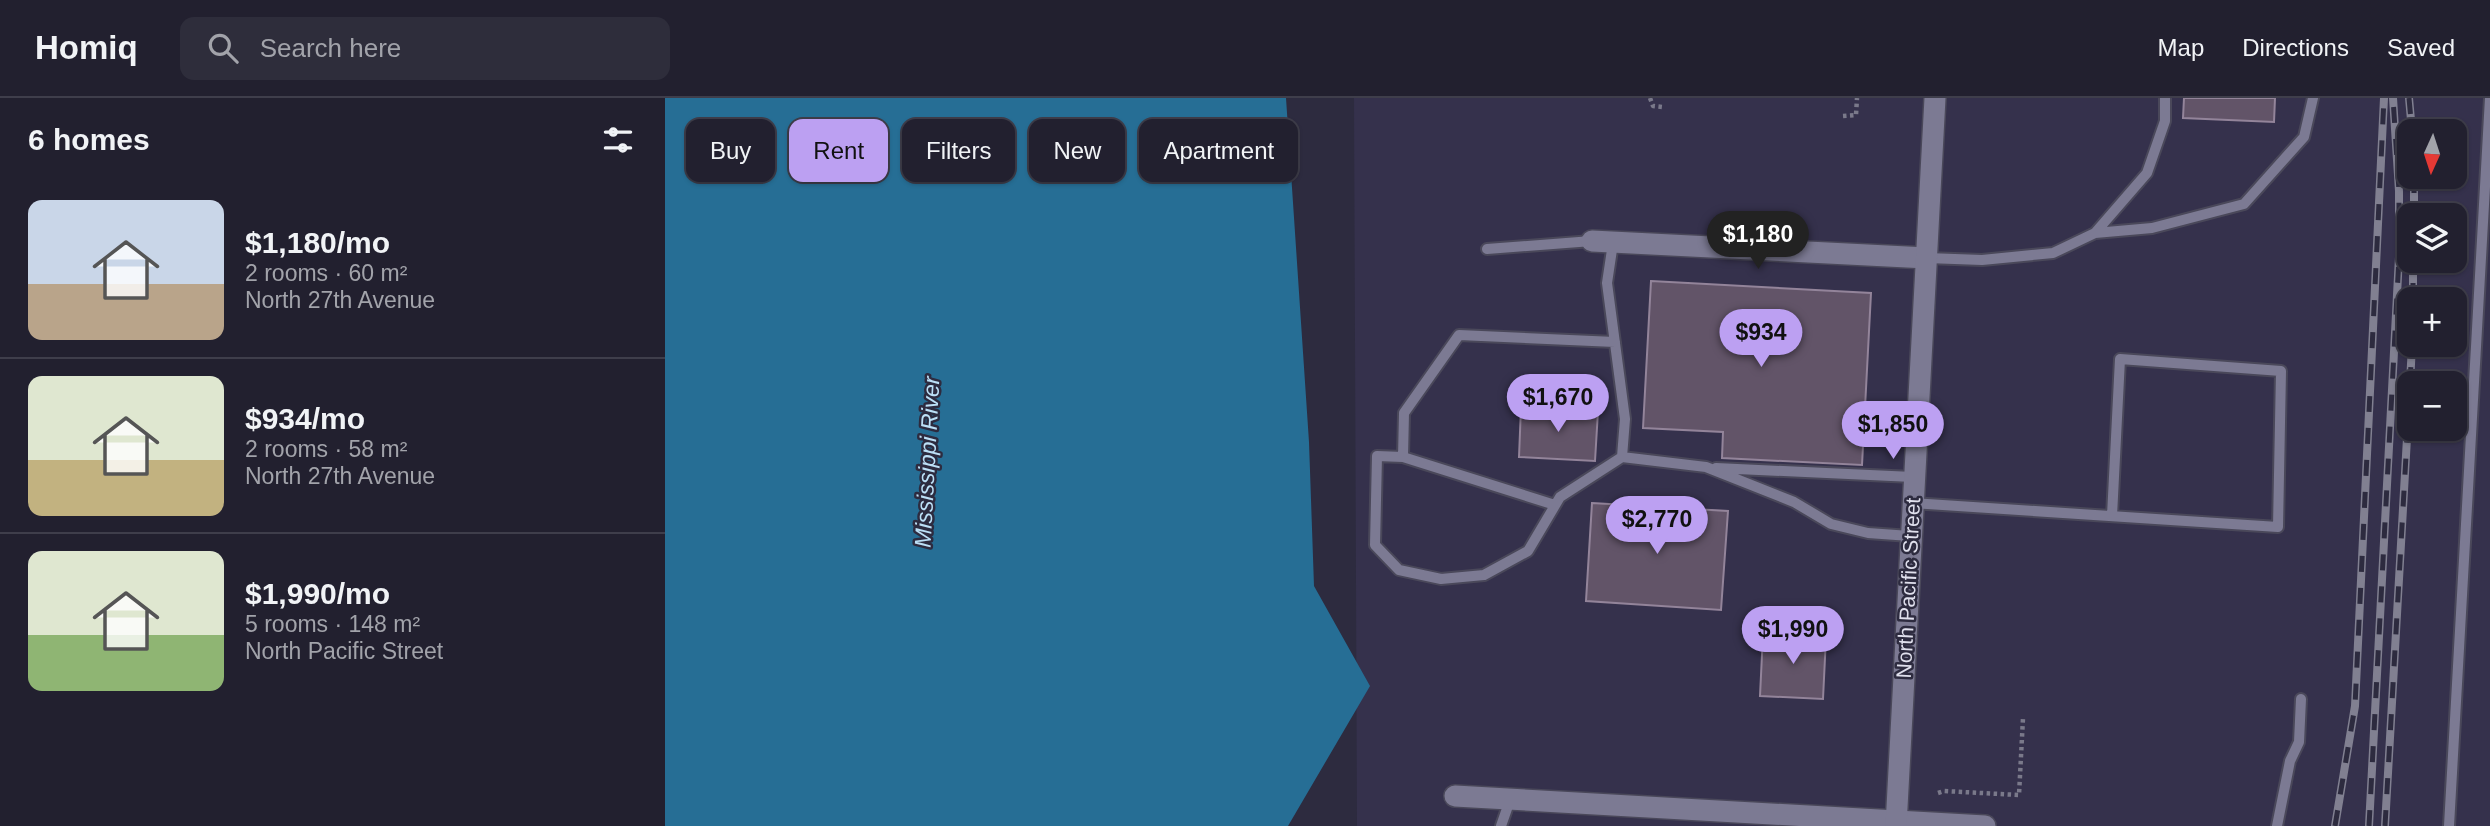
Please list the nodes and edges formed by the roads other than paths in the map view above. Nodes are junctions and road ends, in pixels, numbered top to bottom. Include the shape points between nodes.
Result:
1 (1935, 98) edge
2 (2165, 98) edge
3 (2313, 98) edge
4 (2490, 98) edge
5 (2095, 233) junction
6 (1603, 242) junction
7 (1487, 249) dead end
8 (1927, 258) junction
9 (2485, 284) edge
10 (1615, 342) junction
11 (1403, 457) junction
12 (1622, 457) junction
13 (1706, 467) junction
14 (1913, 477) junction
15 (1912, 503) junction
16 (1555, 505) junction
17 (2112, 516) junction
18 (1910, 536) junction
19 (2301, 699) dead end
20 (1455, 796) dead end
21 (1510, 800) junction
22 (1896, 824) edge
23 (1501, 826) edge
24 (1985, 826) edge
25 (2277, 826) edge
26 (2449, 826) edge

1 - 8 street, North Pacific Street
2 - 5 lane via 2165,121 2147,173
3 - 5 lane via 2304,138 2244,204 2152,228
4 - 9 lane
5 - 8 lane via 2053,253 1982,260
6 - 7 lane
6 - 8 street
6 - 10 lane
8 - 14 street, North Pacific Street
9 - 26 lane
10 - 11 lane via 1459,335 1404,413
10 - 12 lane via 1625,419
11 - 16 lane
11 - 16 lane via 1377,456 1375,545 1399,570 1441,579 1484,575 1528,551
12 - 13 lane
12 - 16 lane via 1560,497
13 - 14 lane
13 - 18 lane via 1794,502 1831,524
14 - 15 street, North Pacific Street
15 - 17 lane
15 - 18 street, North Pacific Street
17 - 17 lane via 2278,527 2281,370 2120,359
18 - 22 street, North Pacific Street
19 - 25 lane via 2299,742 2290,761
20 - 21 street
21 - 22 street
21 - 23 lane
22 - 24 street

